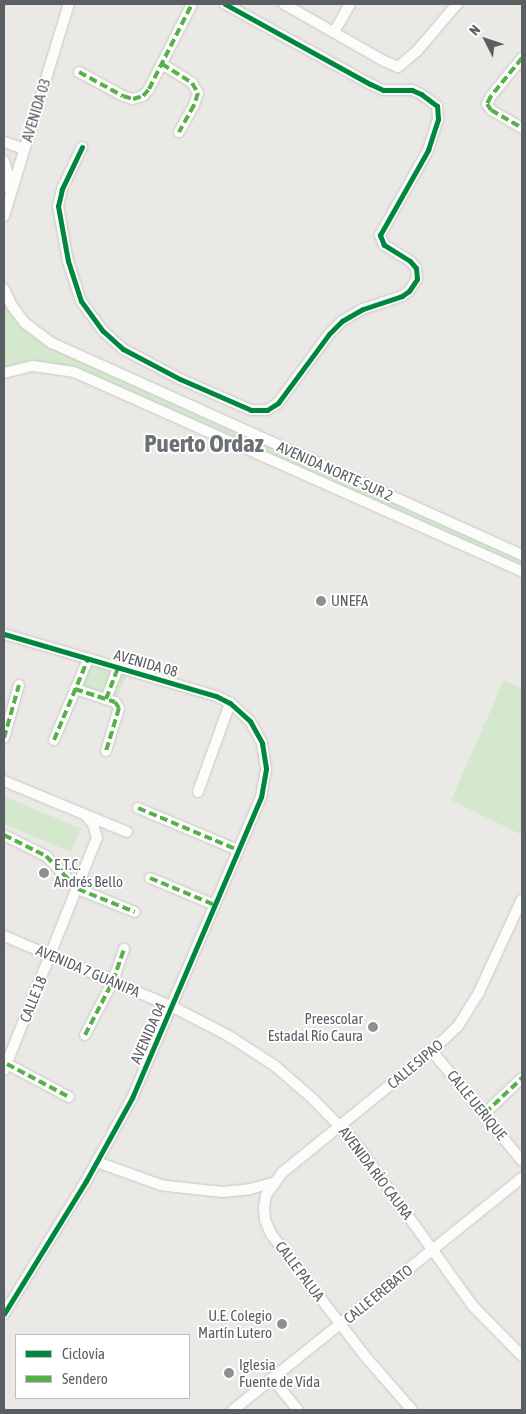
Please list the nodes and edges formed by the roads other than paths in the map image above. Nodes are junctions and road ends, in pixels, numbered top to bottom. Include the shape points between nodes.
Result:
1 (69, 4) edge
2 (192, 4) edge
3 (225, 4) edge
4 (284, 4) edge
5 (350, 4) edge
6 (457, 4) edge
7 (334, 32) junction
8 (522, 58) edge
9 (162, 64) junction
10 (79, 72) dead end
11 (522, 128) edge
12 (179, 132) dead end
13 (4, 142) edge
14 (82, 147) dead end
15 (24, 149) junction
16 (4, 161) edge
17 (9, 195) junction
18 (4, 216) edge
19 (4, 289) edge
20 (4, 373) edge
21 (522, 554) edge
22 (522, 571) edge
23 (4, 634) edge
24 (88, 659) junction
25 (118, 668) junction
26 (19, 685) dead end
27 (75, 689) junction
28 (110, 700) junction
29 (230, 703) junction
30 (4, 738) edge
31 (54, 740) dead end
32 (262, 743) joint
33 (106, 751) dead end
34 (4, 781) edge
35 (198, 792) dead end
36 (138, 808) dead end
37 (86, 816) junction
38 (127, 832) dead end
39 (4, 835) edge
40 (238, 850) junction
41 (150, 878) dead end
42 (78, 889) junction
43 (522, 899) edge
44 (215, 905) junction
45 (135, 912) dead end
46 (4, 936) edge
47 (124, 949) dead end
48 (51, 955) junction
49 (113, 981) junction
50 (172, 1007) junction
51 (85, 1034) dead end
52 (432, 1051) junction
53 (5, 1067) edge
54 (522, 1078) edge
55 (69, 1097) dead end
56 (485, 1113) junction
57 (340, 1125) junction
58 (522, 1161) edge
59 (97, 1162) junction
60 (522, 1178) edge
61 (273, 1183) junction
62 (266, 1195) joint
63 (432, 1250) junction
64 (4, 1314) edge
65 (340, 1324) junction
66 (522, 1356) edge
67 (272, 1378) junction
68 (233, 1410) edge
69 (298, 1410) edge
70 (412, 1410) edge

1 - 15 street, AVENIDA 03
2 - 9 street
3 - 14 street via 370,84 383,90 412,90 437,106 438,119 428,150 380,235 384,245 416,268 417,280 409,291 342,321 278,403 267,410 251,410 180,379 124,349 103,331 81,301 68,261 58,206 62,188
4 - 7 street
5 - 7 street
6 - 7 street via 417,51 398,67
8 - 11 street via 488,100 488,108
9 - 10 street via 146,93 132,99
9 - 12 street via 198,90 194,105
13 - 15 street
15 - 17 street, AVENIDA 03
16 - 17 street via 9,177
17 - 18 street, AVENIDA 03
19 - 21 street, AVENIDA NORTE-SUR 2 via 21,318 52,343
20 - 22 street, AVENIDA NORTE-SUR 2 via 38,366 74,372
23 - 24 street, AVENIDA 08
24 - 25 street, AVENIDA 08
24 - 27 street
25 - 28 street
25 - 29 street, AVENIDA 08 via 200,691
26 - 30 street
27 - 28 street
27 - 31 street
28 - 33 street via 119,711
29 - 32 street, AVENIDA 08 via 250,721
29 - 35 street
32 - 40 street, AVENIDA 04 via 265,782
34 - 37 street
36 - 40 street
37 - 38 street
37 - 42 street, CALLE 18 via 93,824 96,838
39 - 42 street via 46,856
40 - 44 street, AVENIDA 04
41 - 44 street
42 - 45 street
42 - 48 street, CALLE 18
43 - 52 street, CALLE SIPAO via 466,1016
44 - 50 street, AVENIDA 04
46 - 48 street, AVENIDA 7 GUANIPA
47 - 49 street
48 - 49 street, AVENIDA 7 GUANIPA
48 - 53 street, CALLE 18
49 - 50 street, AVENIDA 7 GUANIPA
49 - 51 street
50 - 57 street, AVENIDA RÍO CAURA via 254,1051 293,1081
50 - 59 street, AVENIDA 04 via 132,1098
52 - 56 street, CALLE UERIQUE
52 - 57 street, CALLE SIPAO
53 - 55 street
54 - 56 street
56 - 58 street, CALLE UERIQUE
57 - 61 street, CALLE SIPAO
57 - 63 street, AVENIDA RÍO CAURA
59 - 61 street via 161,1185 176,1187 223,1192
59 - 64 street, AVENIDA 04
60 - 63 street, CALLE EREBATO
61 - 62 street, CALLE SIPAO
62 - 65 street, CALLE PALUA via 265,1220 271,1234
63 - 65 street, CALLE EREBATO
63 - 66 street, AVENIDA RÍO CAURA via 473,1306
65 - 67 street, CALLE EREBATO
65 - 70 street, CALLE PALUA
67 - 68 street, CALLE EREBATO
67 - 69 street

